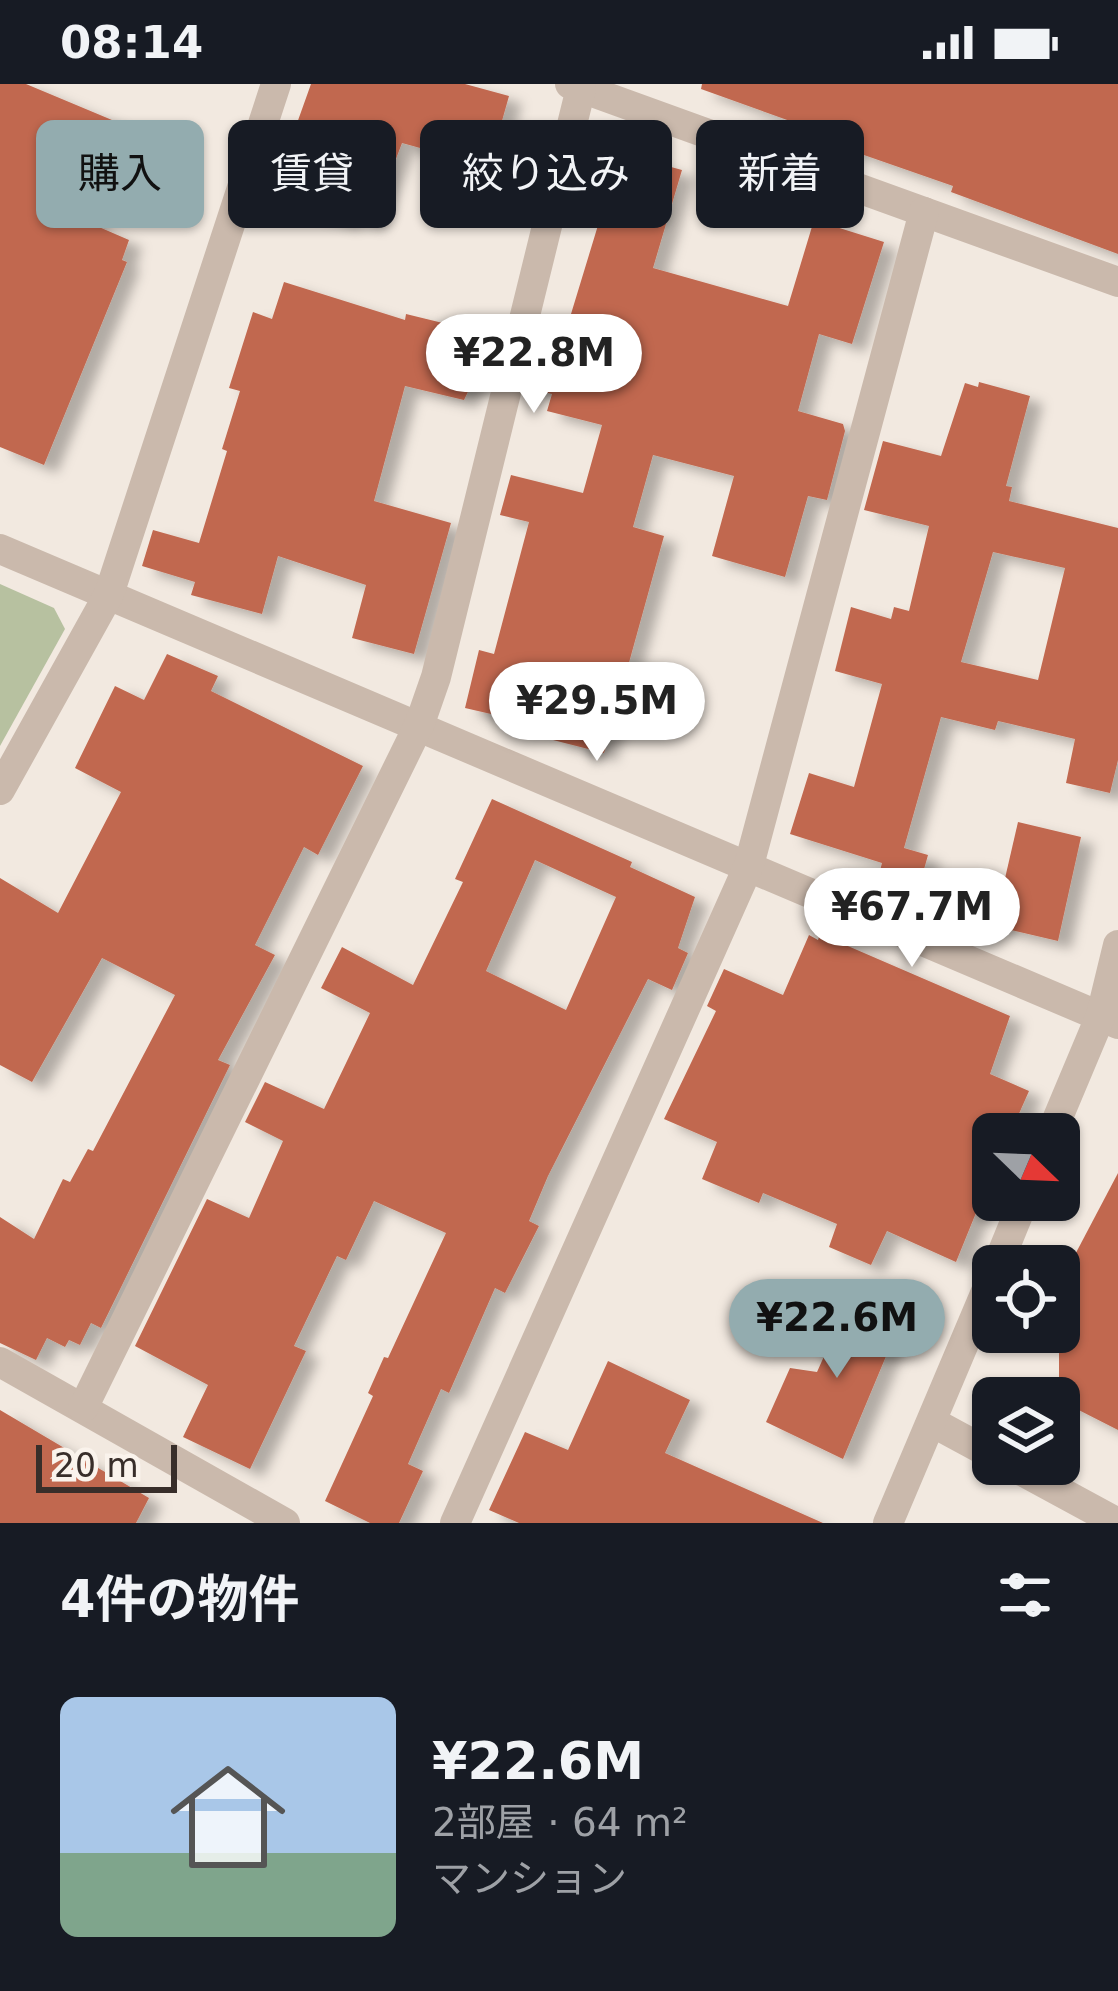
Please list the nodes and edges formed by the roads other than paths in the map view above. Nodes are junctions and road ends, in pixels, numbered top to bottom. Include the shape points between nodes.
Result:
1 (276, 84) edge
2 (576, 86) edge
3 (924, 212) junction
4 (1118, 282) edge
5 (0, 549) edge
6 (110, 594) junction
7 (420, 723) junction
8 (0, 790) edge
9 (748, 865) junction
10 (1118, 945) edge
11 (1109, 1020) edge
12 (1062, 1113) edge
13 (972, 1326) edge
14 (0, 1362) edge
15 (83, 1408) junction
16 (932, 1422) junction
17 (972, 1444) edge
18 (1048, 1485) edge
19 (285, 1523) edge
20 (455, 1523) edge
21 (887, 1523) edge
22 (1118, 1523) edge

1 - 6 street
2 - 3 street
2 - 7 street
3 - 4 street
3 - 9 street
5 - 6 street
6 - 7 street
6 - 8 street
7 - 9 street
7 - 15 street
9 - 11 street
9 - 20 street
10 - 11 street
11 - 12 street
13 - 16 street
14 - 15 street
15 - 19 street
16 - 17 street
16 - 21 street
18 - 22 street

